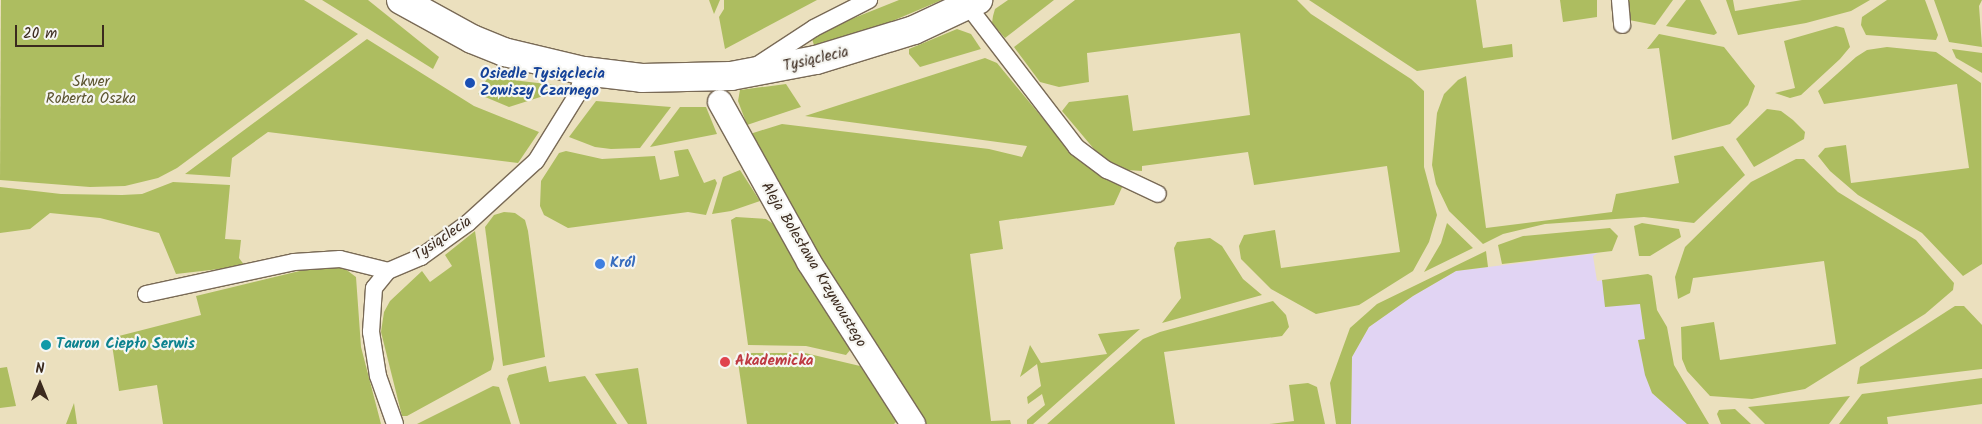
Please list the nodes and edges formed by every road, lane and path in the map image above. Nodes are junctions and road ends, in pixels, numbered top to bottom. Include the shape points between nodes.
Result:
1 (868, 0) edge
2 (1620, 0) edge
3 (406, 1) edge
4 (973, 3) edge
5 (1622, 25) dead end
6 (584, 71) junction
7 (743, 74) junction
8 (720, 102) dead end
9 (1158, 194) dead end
10 (388, 271) junction
11 (146, 294) dead end
12 (396, 424) edge
13 (913, 424) edge

1 - 7 lane via 814,28
2 - 5 lane
3 - 6 street, Tysiąclecia via 472,39 504,52
4 - 7 street, Tysiąclecia via 865,48
4 - 9 lane via 1076,147 1107,170
6 - 7 street, Tysiąclecia via 642,78
6 - 10 lane, Tysiąclecia via 577,95 531,167 468,223 421,257
8 - 13 street, Aleja Bolesława Krzywoustego via 809,262
10 - 11 lane via 340,259 294,262
10 - 12 lane via 374,288 371,332 378,376

